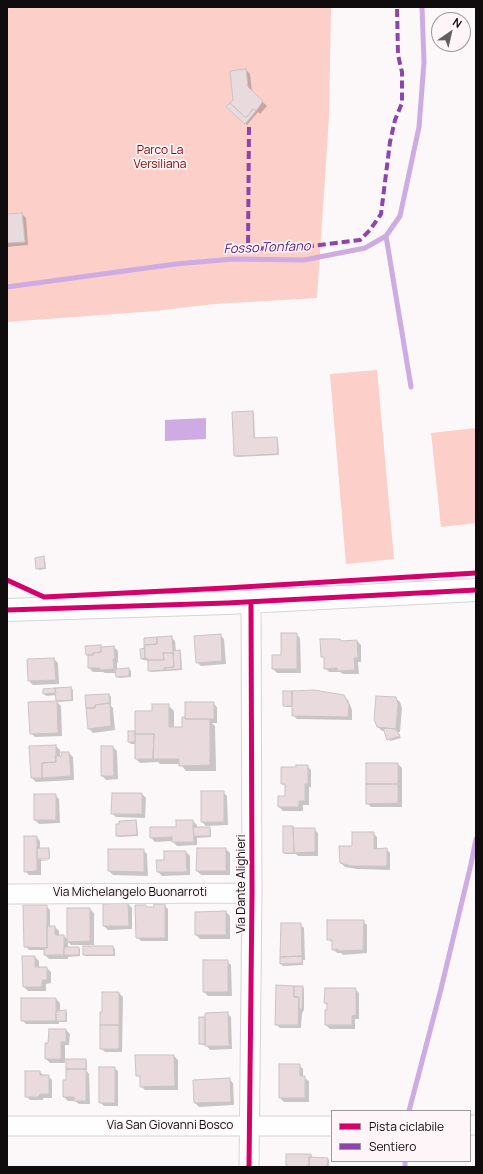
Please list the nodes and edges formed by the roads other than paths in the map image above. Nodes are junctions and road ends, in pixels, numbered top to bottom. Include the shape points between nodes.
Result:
1 (476, 590) edge
2 (251, 602) junction
3 (7, 610) edge
4 (252, 893) junction
5 (7, 894) edge
6 (7, 1126) edge
7 (249, 1126) junction
8 (331, 1126) edge
9 (248, 1167) edge

1 - 2 street
2 - 3 street
2 - 4 street, Via Dante Alighieri
4 - 5 street, Via Michelangelo Buonarroti
4 - 7 street, Via Dante Alighieri
6 - 7 street, Via San Giovanni Bosco
7 - 8 street, Via San Giovanni Bosco
7 - 9 street, Via Dante Alighieri

